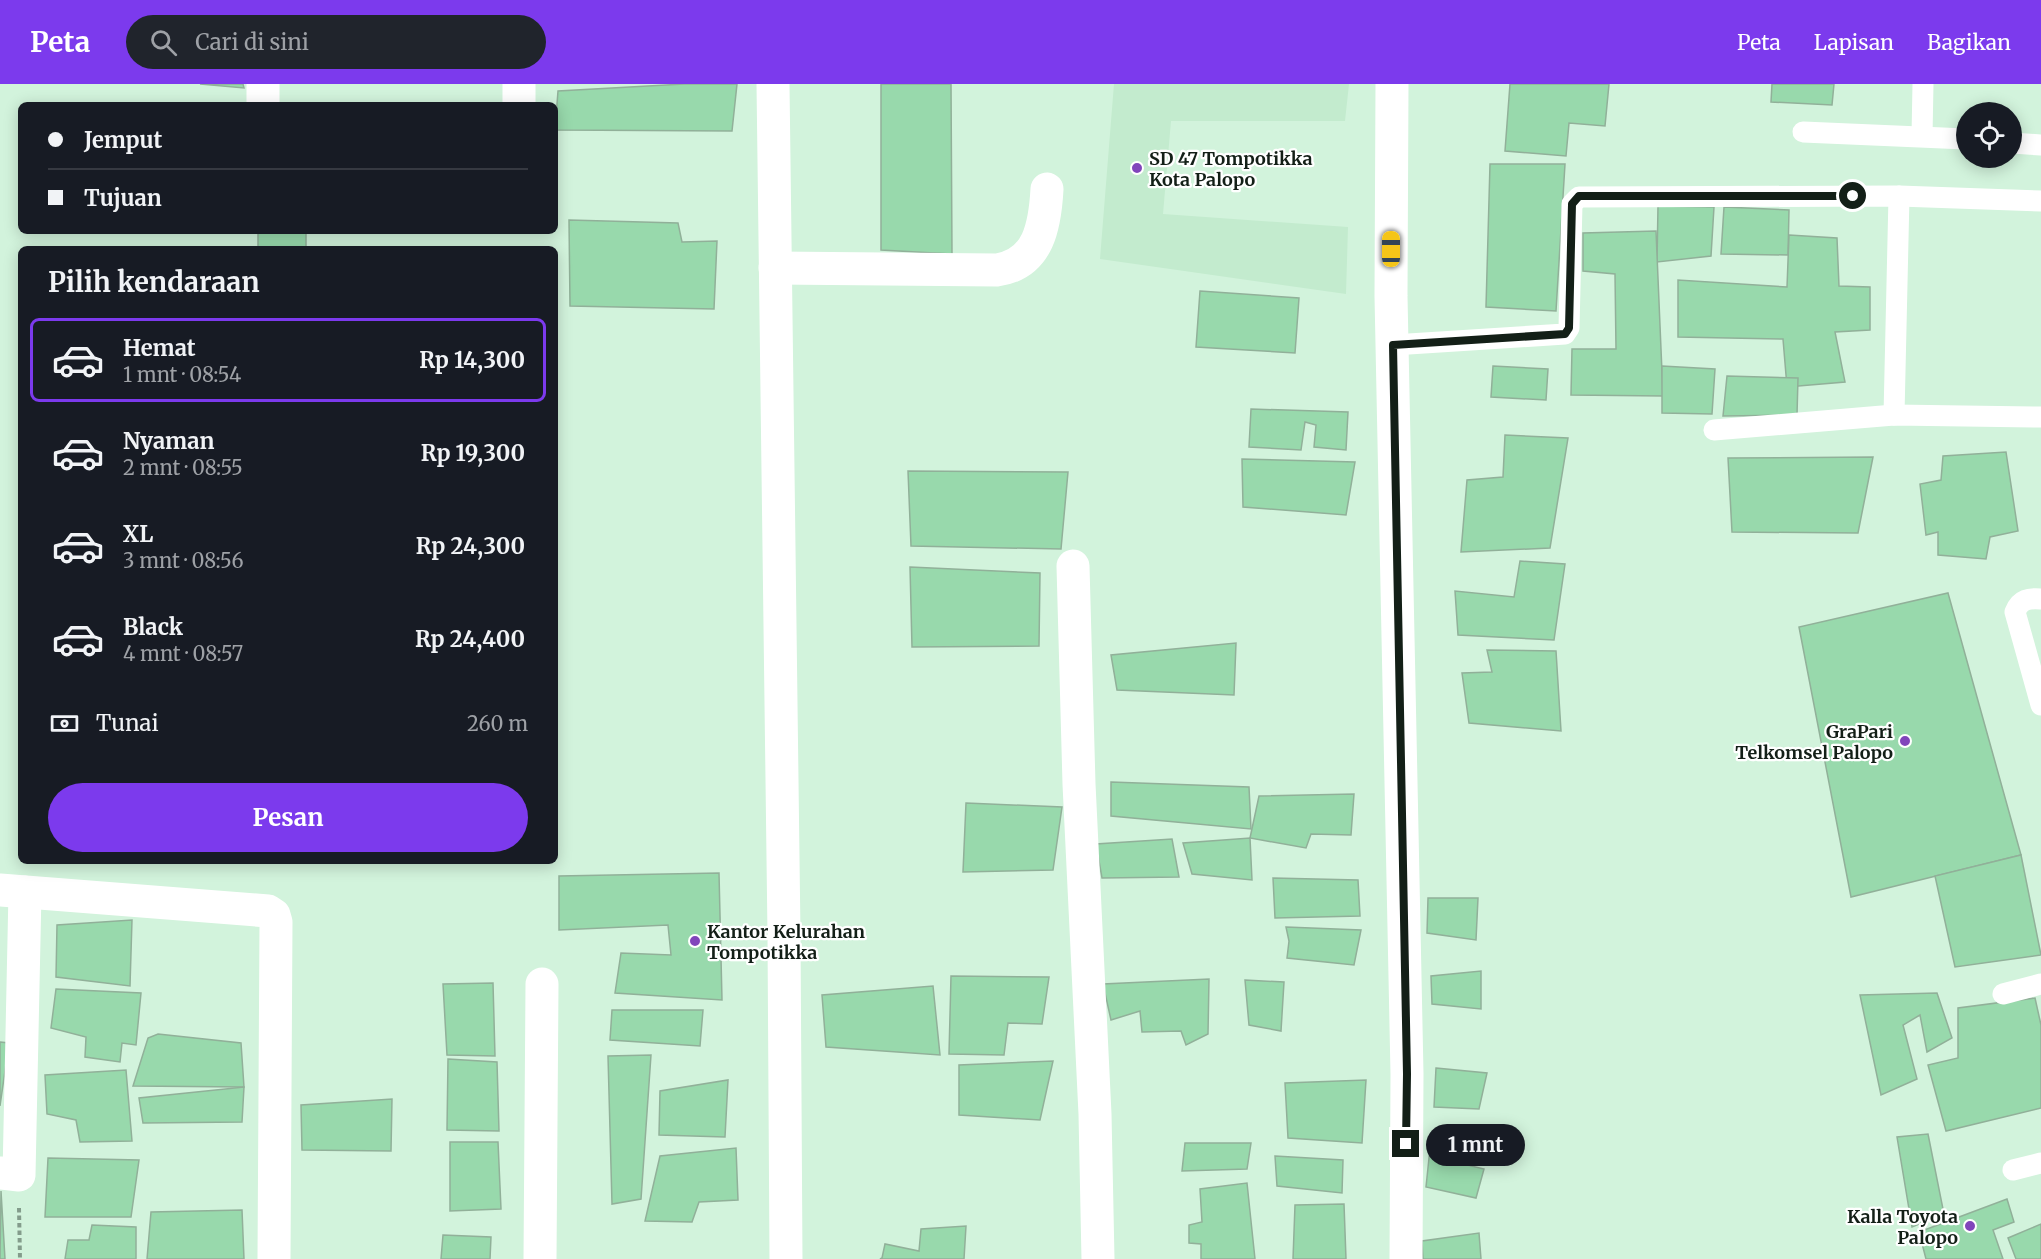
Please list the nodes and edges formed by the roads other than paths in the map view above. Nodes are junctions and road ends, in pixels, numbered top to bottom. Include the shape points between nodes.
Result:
1 (263, 84) edge
2 (519, 84) edge
3 (772, 84) edge
4 (1392, 84) edge
5 (1923, 84) edge
6 (263, 102) edge
7 (519, 102) edge
8 (1803, 132) dead end
9 (1922, 136) junction
10 (1956, 138) edge
11 (2022, 144) edge
12 (2041, 145) edge
13 (1047, 189) dead end
14 (1899, 196) junction
15 (2041, 201) edge
16 (775, 268) junction
17 (1393, 345) junction
18 (1894, 416) junction
19 (2041, 417) edge
20 (1714, 430) dead end
21 (1073, 566) dead end
22 (2041, 599) edge
23 (2041, 705) edge
24 (12, 891) edge
25 (542, 984) dead end
26 (2041, 984) edge
27 (2003, 994) dead end
28 (2041, 1163) edge
29 (2013, 1170) dead end
30 (10, 1174) edge
31 (274, 1259) edge
32 (540, 1259) edge
33 (786, 1259) edge
34 (1098, 1259) edge
35 (1406, 1259) edge

1 - 6 street
2 - 7 street
3 - 16 street
4 - 17 street
5 - 9 lane
8 - 9 lane
9 - 10 lane
11 - 12 lane
13 - 16 street via 1046,211 1033,250 1009,269
14 - 15 lane
14 - 17 lane via 1579,196 1572,204 1569,328 1565,334
14 - 18 lane
16 - 33 street
17 - 35 street via 1407,1074
18 - 19 lane
18 - 20 lane
21 - 34 street
22 - 23 lane via 2028,598 2020,602 2015,612
24 - 30 street
24 - 31 street via 268,911 274,915
25 - 32 street
26 - 27 lane
28 - 29 lane

